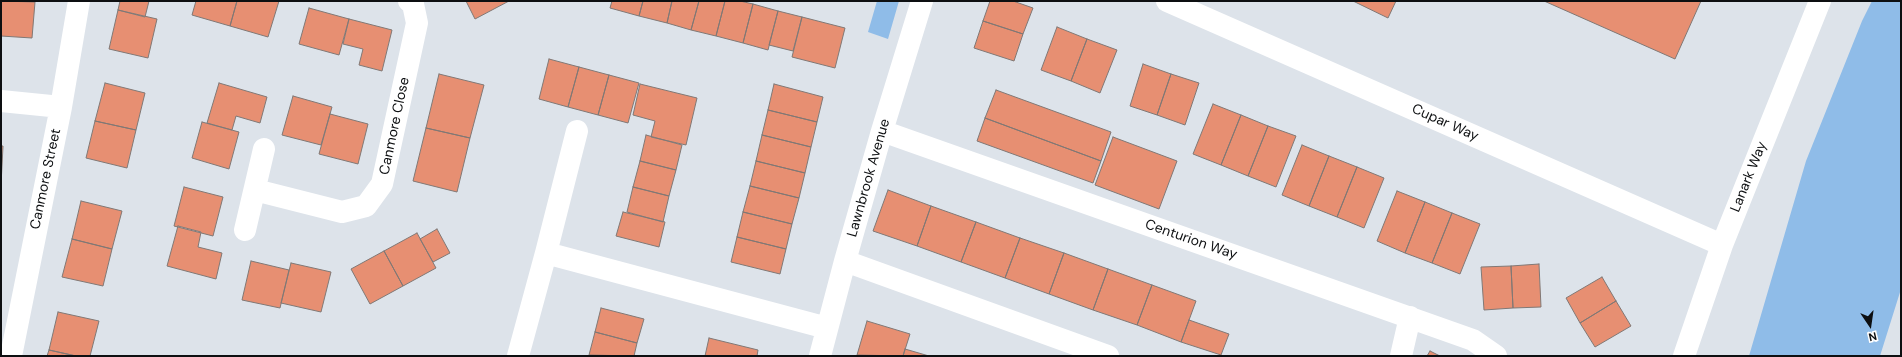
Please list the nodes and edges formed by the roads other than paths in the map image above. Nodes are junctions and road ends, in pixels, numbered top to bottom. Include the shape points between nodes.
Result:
1 (80, 1) edge
2 (409, 1) edge
3 (922, 1) edge
4 (1167, 1) edge
5 (1820, 1) edge
6 (1, 101) edge
7 (61, 107) junction
8 (577, 131) dead end
9 (882, 131) junction
10 (264, 149) dead end
11 (254, 190) junction
12 (245, 230) dead end
13 (1722, 245) junction
14 (546, 253) junction
15 (845, 261) junction
16 (1410, 317) junction
17 (827, 328) junction
18 (11, 356) edge
19 (518, 356) edge
20 (820, 356) edge
21 (1108, 356) edge
22 (1401, 356) edge
23 (1496, 356) edge
24 (1684, 356) edge

1 - 7 street, Canmore Street
2 - 11 street, Canmore Close via 413,4 418,23 382,184 366,206 342,212
3 - 9 street, Lawnbrook Avenue
4 - 13 street, Cupar Way
5 - 13 street, Lanark Way
6 - 7 street
7 - 18 street, Canmore Street
8 - 14 street
9 - 15 street, Lawnbrook Avenue
9 - 16 street, Centurion Way
10 - 11 street
11 - 12 street
13 - 24 street, Lanark Way
14 - 17 street
14 - 19 street
15 - 17 street, Lawnbrook Avenue
15 - 21 street
16 - 22 street
16 - 23 street, Centurion Way via 1473,340
17 - 20 street, Lawnbrook Avenue

